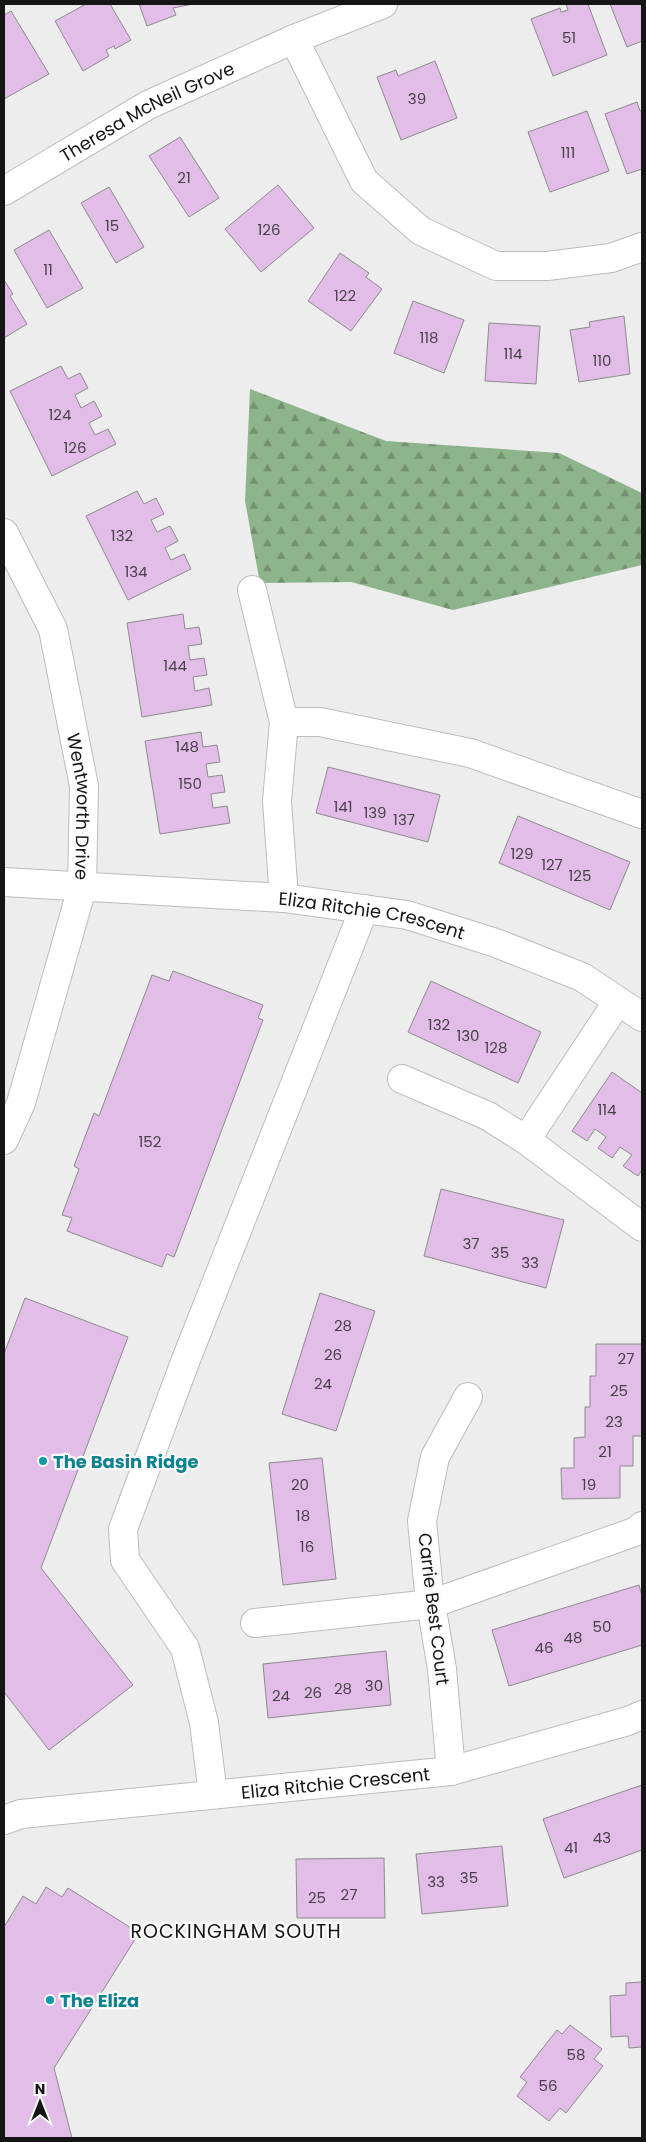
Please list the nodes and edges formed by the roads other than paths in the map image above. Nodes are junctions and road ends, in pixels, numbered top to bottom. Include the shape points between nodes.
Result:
1 (383, 4) edge
2 (294, 39) junction
3 (4, 191) edge
4 (642, 247) edge
5 (4, 533) edge
6 (252, 590) dead end
7 (284, 722) junction
8 (642, 814) edge
9 (4, 882) edge
10 (82, 888) junction
11 (284, 898) junction
12 (364, 909) junction
13 (618, 1001) junction
14 (642, 1016) edge
15 (402, 1080) dead end
16 (4, 1140) edge
17 (526, 1140) junction
18 (642, 1227) edge
19 (468, 1397) dead end
20 (642, 1526) edge
21 (431, 1604) junction
22 (255, 1623) dead end
23 (642, 1715) edge
24 (451, 1771) junction
25 (213, 1794) junction
26 (9, 1815) edge

1 - 2 street, Theresa McNeil Grove
2 - 3 street, Theresa McNeil Grove via 148,105
2 - 4 street via 364,181 421,231 496,266 547,266 611,258
5 - 10 street, Wentworth Drive via 52,629 84,786
6 - 7 street
7 - 8 street via 320,722 470,753
7 - 11 street via 277,801
9 - 10 street, Eliza Ritchie Crescent
10 - 11 street, Eliza Ritchie Crescent
10 - 16 street, Wentworth Drive via 21,1103
11 - 12 street, Eliza Ritchie Crescent
12 - 13 street, Eliza Ritchie Crescent via 407,915 496,943 582,977
12 - 25 street via 123,1529 125,1560 186,1648 204,1723
13 - 14 street, Eliza Ritchie Crescent
13 - 17 street
15 - 17 street via 488,1116
17 - 18 street
19 - 21 street, Carrie Best Court via 435,1457 422,1521
20 - 21 street via 637,1531
21 - 22 street
21 - 24 street, Carrie Best Court via 442,1669
23 - 24 street, Eliza Ritchie Crescent
24 - 25 street, Eliza Ritchie Crescent
25 - 26 street, Eliza Ritchie Crescent

